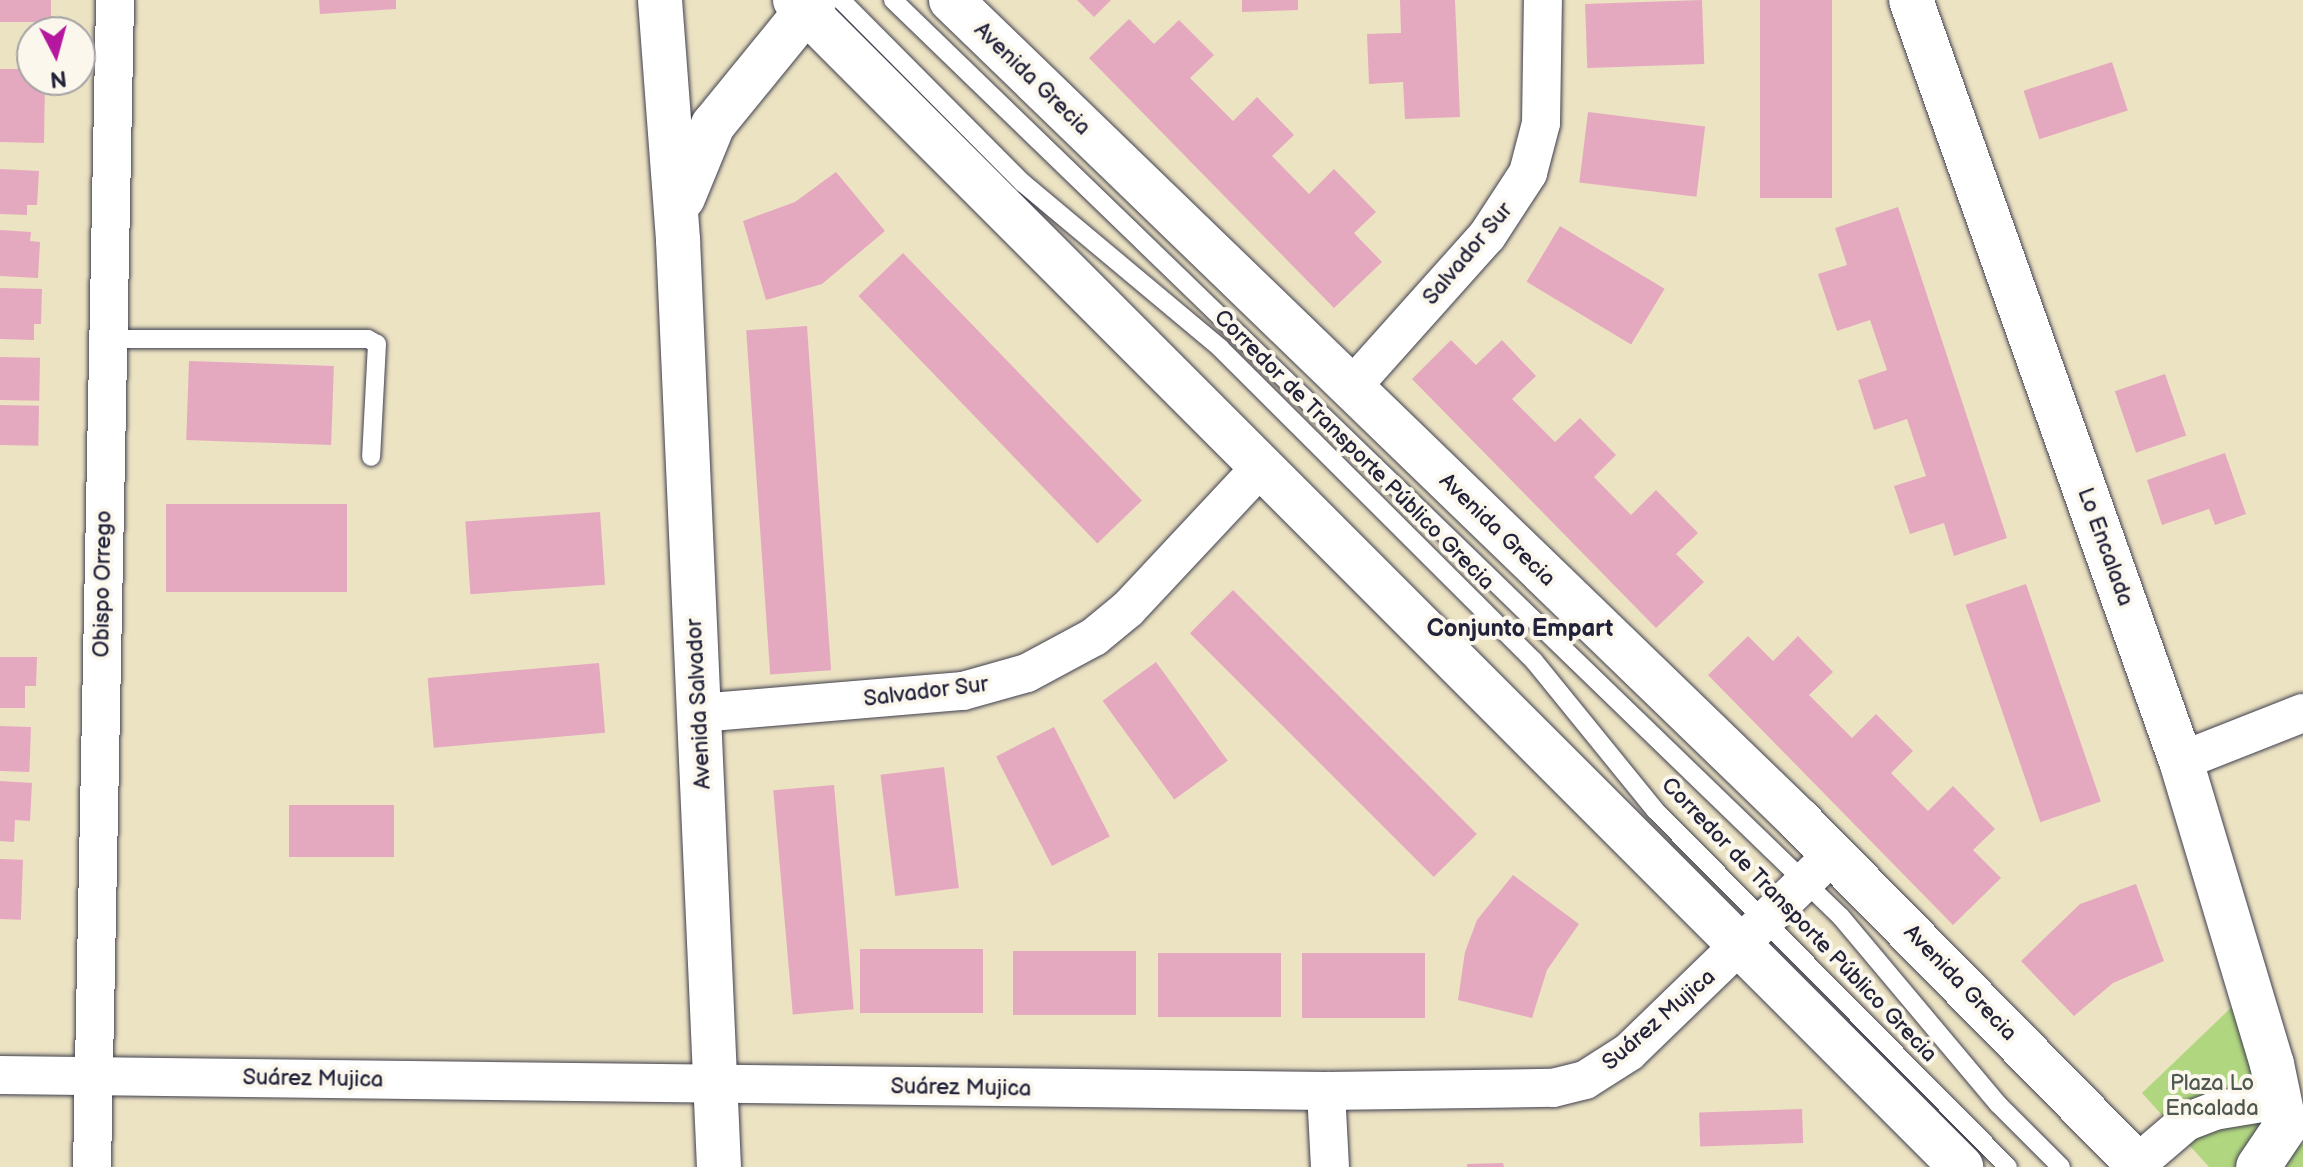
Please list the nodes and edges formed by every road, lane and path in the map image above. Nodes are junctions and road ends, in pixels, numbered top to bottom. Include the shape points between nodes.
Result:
1 (115, 0) edge
2 (660, 0) edge
3 (893, 0) edge
4 (951, 0) edge
5 (1543, 0) edge
6 (1911, 0) edge
7 (814, 3) edge
8 (678, 240) junction
9 (107, 339) junction
10 (1350, 389) junction
11 (371, 457) dead end
12 (1262, 466) junction
13 (699, 713) junction
14 (2303, 713) edge
15 (2181, 761) junction
16 (1819, 869) junction
17 (1753, 934) junction
18 (0, 1075) edge
19 (94, 1077) junction
20 (716, 1085) junction
21 (1326, 1091) junction
22 (2289, 1117) edge
23 (2139, 1166) edge
24 (92, 1167) edge
25 (719, 1167) edge
26 (1330, 1167) edge
27 (1961, 1167) edge
28 (2008, 1167) edge
29 (2061, 1167) edge
30 (2258, 1167) edge

1 - 9 street, Obispo Orrego
2 - 8 main road, Avenida Salvador
3 - 16 lane, Corredor de Transporte Público Grecia
4 - 10 main road, Avenida Grecia
5 - 10 street, Salvador Sur via 1541,123 1528,173 1487,236
6 - 15 main road, Lo Encalada
7 - 8 main road, Avenida Salvador via 739,89 703,142 682,203
7 - 12 main road
7 - 17 lane, Corredor de Transporte Público Grecia via 1220,348 1534,661
8 - 13 main road, Avenida Salvador
9 - 11 lane via 368,339 377,344
9 - 19 street, Obispo Orrego
10 - 16 main road, Avenida Grecia
12 - 13 street, Salvador Sur via 1128,609 1094,637 1027,673 963,691
12 - 17 main road
13 - 20 main road, Avenida Salvador
14 - 15 street
15 - 22 main road, Lo Encalada
16 - 17 street, Suárez Mujica
16 - 23 main road, Avenida Grecia
16 - 29 lane, Corredor de Transporte Público Grecia via 1860,939 1998,1104
17 - 21 street, Suárez Mujica via 1629,1052 1585,1080 1527,1091
17 - 27 main road
17 - 28 lane, Corredor de Transporte Público Grecia
18 - 19 street, Suárez Mujica
19 - 20 street, Suárez Mujica
19 - 24 street, Obispo Orrego
20 - 21 street, Suárez Mujica
20 - 25 main road, Avenida Salvador
21 - 26 street
22 - 23 street via 2214,1111 2186,1122
22 - 30 main road

